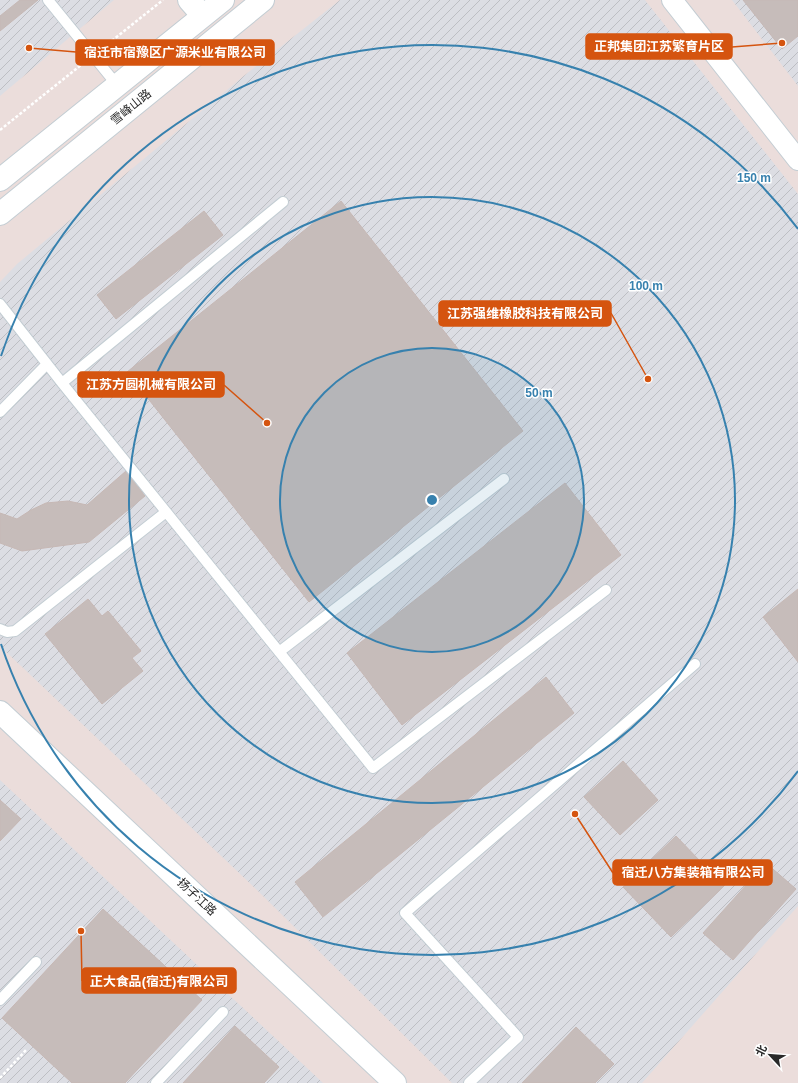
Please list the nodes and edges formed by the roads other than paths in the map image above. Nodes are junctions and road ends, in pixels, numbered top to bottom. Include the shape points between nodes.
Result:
1 (48, 0) edge
2 (223, 0) edge
3 (263, 0) edge
4 (672, 0) edge
5 (196, 8) edge
6 (117, 85) junction
7 (798, 160) edge
8 (0, 180) edge
9 (283, 202) dead end
10 (0, 214) edge
11 (0, 304) edge
12 (47, 364) junction
13 (62, 383) junction
14 (0, 412) edge
15 (504, 480) dead end
16 (166, 512) junction
17 (606, 590) dead end
18 (0, 629) edge
19 (279, 652) junction
20 (695, 664) dead end
21 (0, 712) edge
22 (36, 962) dead end
23 (0, 1000) edge
24 (223, 1012) dead end
25 (156, 1083) edge
26 (394, 1083) edge
27 (469, 1083) edge

1 - 6 lane
2 - 5 main road
3 - 10 main road, 雪峰山路
4 - 7 street
5 - 6 main road
6 - 8 main road
9 - 13 lane
11 - 12 lane
12 - 13 lane
12 - 14 lane
13 - 16 lane
15 - 19 lane
16 - 18 lane via 15,631 7,632
16 - 19 lane
17 - 19 lane via 373,768
20 - 27 lane via 406,913 518,1037
21 - 26 main road, 扬子江路
22 - 23 lane
24 - 25 lane

